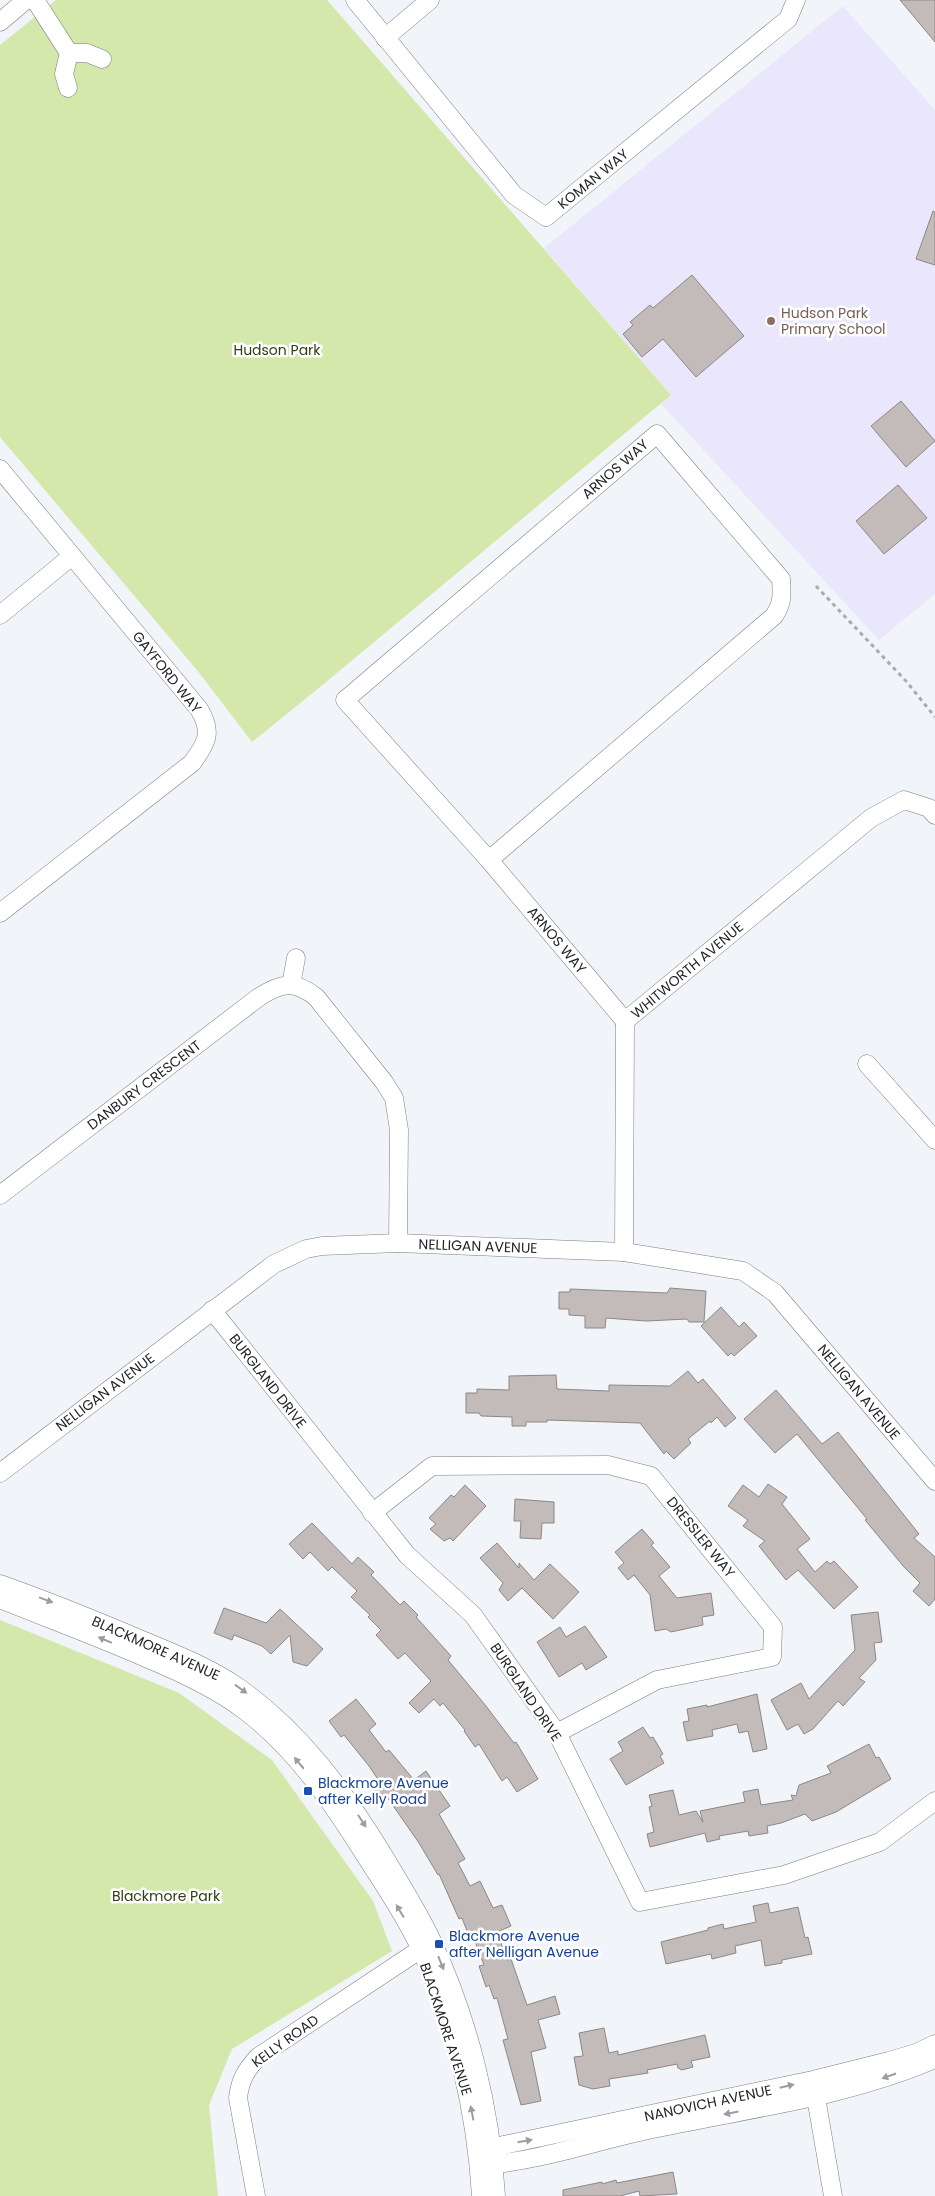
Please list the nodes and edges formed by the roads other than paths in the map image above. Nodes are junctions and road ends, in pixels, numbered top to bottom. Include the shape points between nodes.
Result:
1 (10, 0) edge
2 (26, 0) edge
3 (35, 0) edge
4 (356, 0) edge
5 (430, 0) edge
6 (796, 0) edge
7 (0, 8) edge
8 (0, 22) edge
9 (385, 38) junction
10 (69, 53) junction
11 (102, 59) dead end
12 (68, 88) dead end
13 (0, 470) edge
14 (72, 556) junction
15 (0, 615) edge
16 (935, 816) edge
17 (489, 860) junction
18 (0, 913) edge
19 (296, 958) dead end
20 (291, 985) junction
21 (625, 1021) junction
22 (867, 1064) dead end
23 (935, 1140) edge
24 (0, 1195) edge
25 (398, 1243) junction
26 (624, 1252) junction
27 (212, 1310) junction
28 (0, 1473) edge
29 (935, 1481) edge
30 (372, 1513) junction
31 (0, 1584) edge
32 (0, 1599) edge
33 (557, 1733) junction
34 (935, 1801) edge
35 (426, 1945) junction
36 (935, 2044) edge
37 (935, 2059) edge
38 (814, 2089) junction
39 (485, 2157) junction
40 (256, 2196) edge
41 (481, 2196) edge
42 (496, 2196) edge
43 (833, 2196) edge

1 - 7 street
2 - 8 street
3 - 10 street
4 - 9 street, KOMAN WAY
5 - 9 street
6 - 9 street, KOMAN WAY via 788,19 546,218 514,195
10 - 11 street via 87,53
10 - 12 street via 64,74
13 - 14 street, GAYFORD WAY
14 - 15 street
14 - 18 street, GAYFORD WAY via 199,709 208,734 192,763
16 - 21 street, WHITWORTH AVENUE via 929,808 904,800 871,818
17 - 17 street, ARNOS WAY via 774,616 783,598 781,579 657,434 345,700
17 - 21 street, ARNOS WAY
19 - 20 street
20 - 24 street, DANBURY CRESCENT via 280,985 259,997
20 - 25 street via 316,997 394,1098 399,1130
21 - 26 street, WHITWORTH AVENUE
22 - 23 street
25 - 26 street, NELLIGAN AVENUE
25 - 27 street, NELLIGAN AVENUE via 306,1249 274,1264
26 - 29 street, NELLIGAN AVENUE via 743,1271 775,1293
27 - 28 street, NELLIGAN AVENUE
27 - 30 street, BURGLAND DRIVE
30 - 33 street, BURGLAND DRIVE via 407,1555 473,1615
30 - 33 street, DRESSLER WAY via 432,1466 608,1465 651,1476 774,1627 772,1657 657,1680
31 -> 35 street, BLACKMORE AVENUE via 68,1608 202,1666 236,1685 262,1705 311,1752 348,1799 399,1881
35 -> 32 street, BLACKMORE AVENUE via 403,1915 337,1810 288,1749 244,1709 182,1673
33 - 34 street, BURGLAND DRIVE via 640,1902 784,1875 880,1842
35 - 39 street, BLACKMORE AVENUE via 471,2048 486,2112
35 - 40 street, KELLY ROAD via 258,2057 247,2069 240,2083 238,2098
36 - 38 street, NANOVICH AVENUE
37 -> 38 street, NANOVICH AVENUE via 878,2080
38 - 39 street, NANOVICH AVENUE via 562,2134
38 - 43 street
39 - 41 street, BLACKMORE AVENUE
39 - 42 street, BLACKMORE AVENUE

